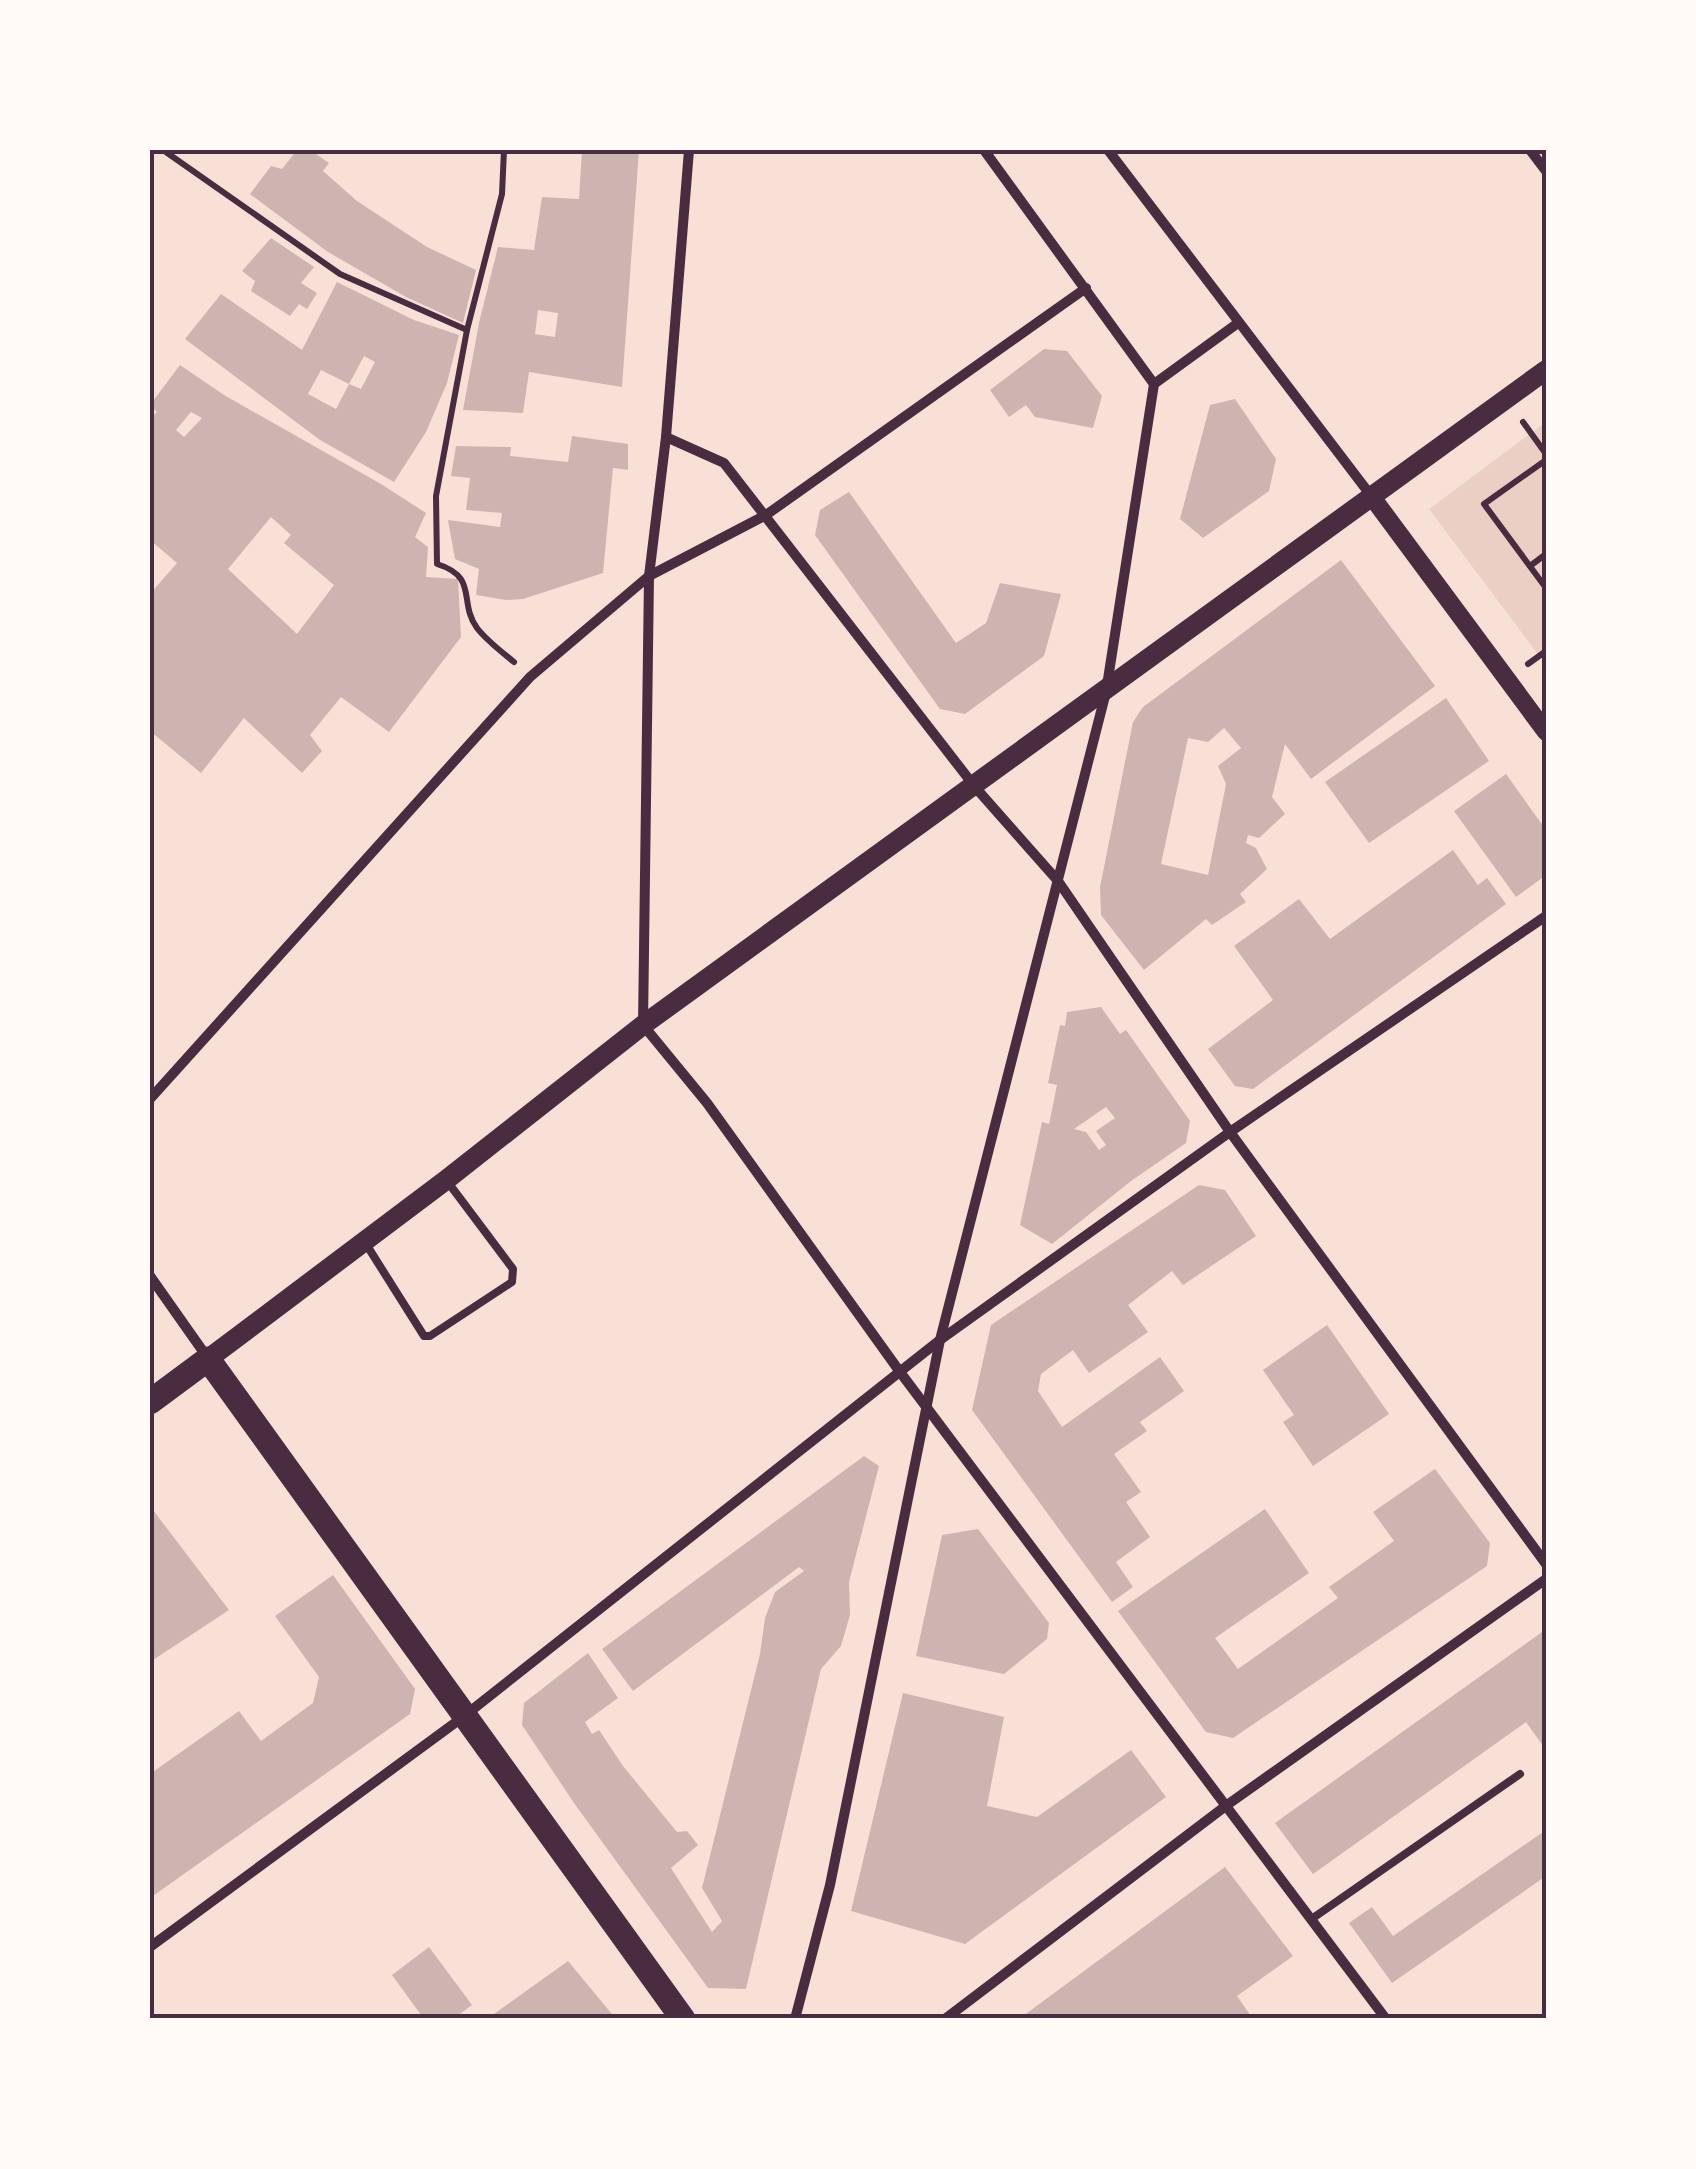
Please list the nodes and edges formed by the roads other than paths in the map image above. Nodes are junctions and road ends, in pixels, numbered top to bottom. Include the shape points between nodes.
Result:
1 (689, 150) edge
2 (984, 150) edge
3 (1108, 150) edge
4 (1530, 150) edge
5 (1546, 170) edge
6 (1086, 288) junction
7 (1238, 324) junction
8 (1546, 370) edge
9 (1154, 384) junction
10 (666, 437) junction
11 (1372, 497) junction
12 (766, 515) junction
13 (649, 576) junction
14 (1106, 692) junction
15 (1546, 732) edge
16 (975, 787) junction
17 (1058, 881) junction
18 (1546, 916) edge
19 (643, 1025) junction
20 (150, 1099) edge
21 (1230, 1132) junction
22 (446, 1180) junction
23 (363, 1240) junction
24 (150, 1276) edge
25 (940, 1340) junction
26 (208, 1359) junction
27 (900, 1372) junction
28 (150, 1402) edge
29 (928, 1409) junction
30 (1546, 1564) edge
31 (1546, 1578) edge
32 (463, 1717) junction
33 (1520, 1774) dead end
34 (1227, 1805) junction
35 (1313, 1918) junction
36 (150, 1947) edge
37 (683, 2019) edge
38 (795, 2019) edge
39 (945, 2019) edge
40 (1386, 2019) edge

1 - 10 street
2 - 6 street
3 - 7 street
4 - 5 street
6 - 9 street
6 - 12 street
7 - 9 street
7 - 11 street
8 - 11 main road
9 - 14 street
10 - 12 street via 724,462
10 - 13 street
11 - 14 main road
11 - 15 street
12 - 13 street
12 - 16 street
13 - 19 street
13 - 20 street via 530,678
14 - 16 main road
14 - 17 street
16 - 17 street
16 - 19 main road
17 - 21 street
17 - 25 street
18 - 21 street
19 - 22 main road
19 - 27 street via 707,1103
21 - 25 street
21 - 30 street
22 - 23 main road
22 - 23 lane via 513,1269 512,1282 424,1336
23 - 26 main road
24 - 26 street
25 - 27 street
25 - 29 street
26 - 28 main road
26 - 32 main road
27 - 29 street
27 - 32 street
29 - 34 street
29 - 38 street via 830,1885
31 - 34 street
32 - 36 street
32 - 37 main road
33 - 35 lane
34 - 35 street
34 - 39 street
35 - 40 street

